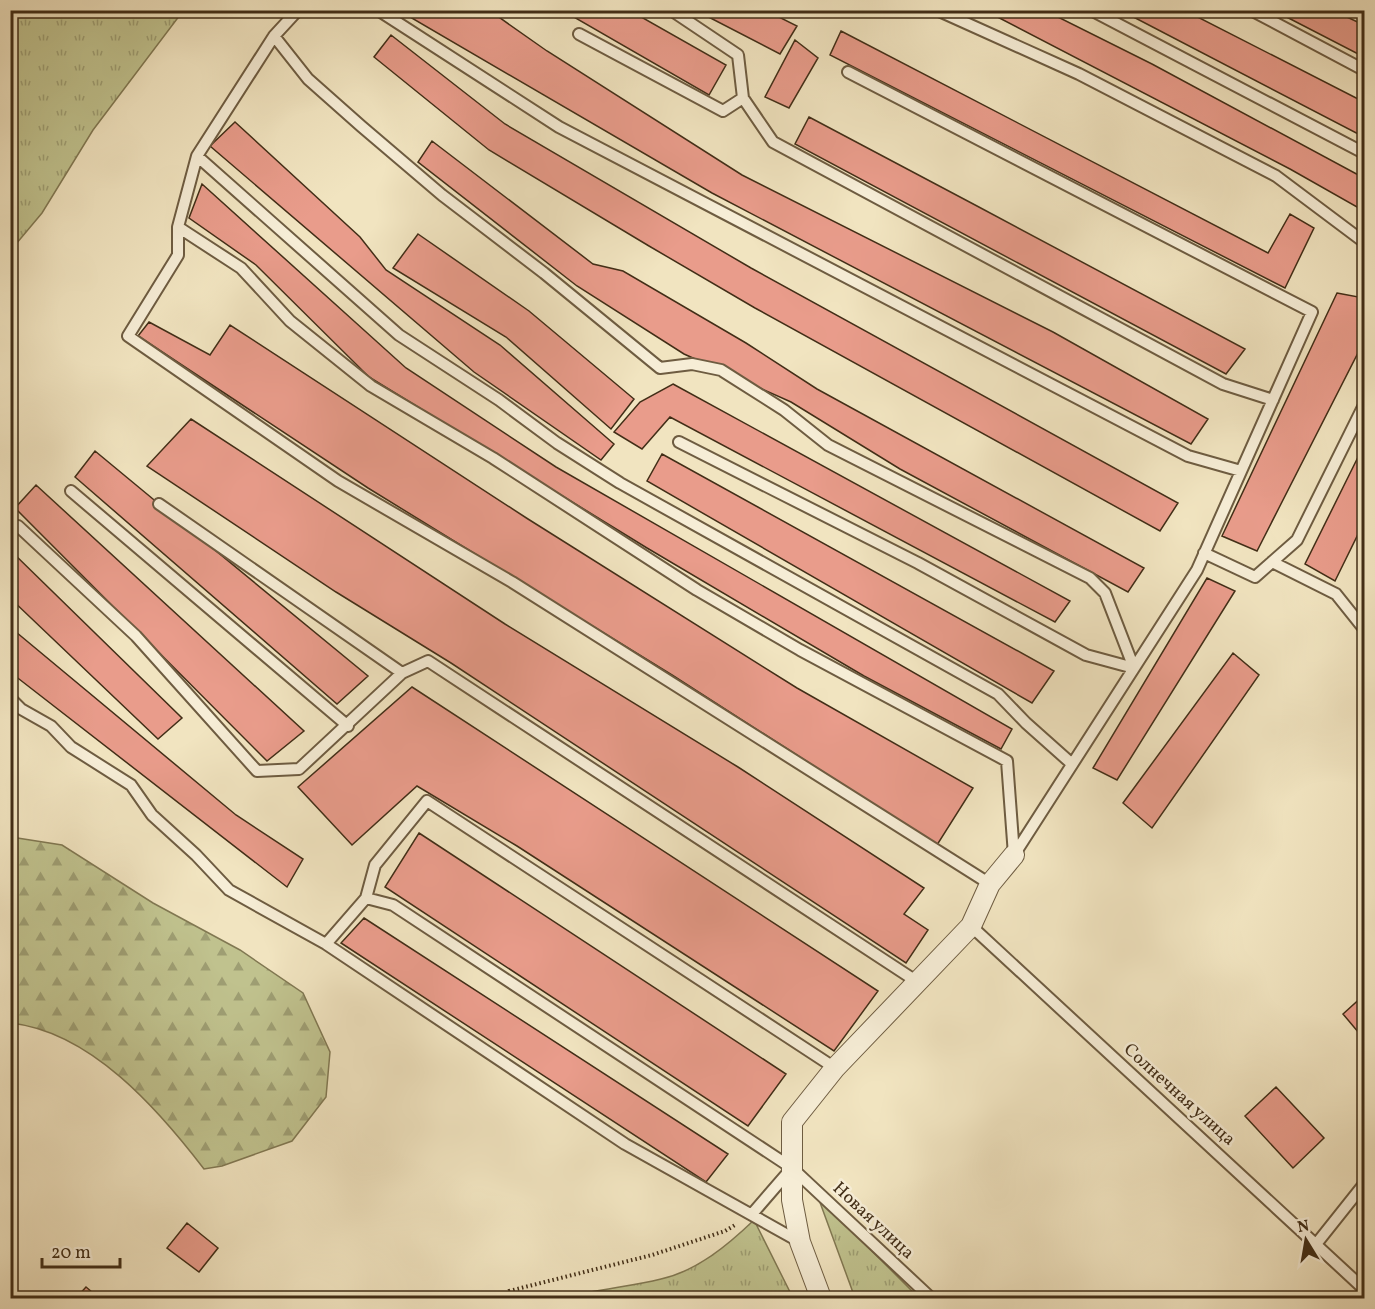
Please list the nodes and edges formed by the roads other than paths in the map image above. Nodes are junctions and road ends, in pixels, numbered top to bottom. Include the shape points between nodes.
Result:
1 (298, 10) edge
2 (378, 10) edge
3 (671, 10) edge
4 (937, 10) edge
5 (1091, 10) edge
6 (1251, 10) edge
7 (579, 34) dead end
8 (274, 36) junction
9 (1365, 70) edge
10 (848, 72) dead end
11 (743, 98) junction
12 (1365, 153) edge
13 (197, 156) junction
14 (178, 227) junction
15 (1365, 242) edge
16 (1273, 400) junction
17 (1365, 405) edge
18 (679, 442) dead end
19 (1241, 471) junction
20 (72, 491) dead end
21 (159, 504) dead end
22 (10, 526) edge
23 (1204, 554) junction
24 (1272, 562) junction
25 (1365, 629) edge
26 (1134, 668) junction
27 (402, 673) junction
28 (10, 698) edge
29 (348, 726) junction
30 (1072, 764) junction
31 (1014, 855) junction
32 (990, 884) junction
33 (366, 898) junction
34 (971, 926) junction
35 (326, 944) junction
36 (916, 981) junction
37 (835, 1068) junction
38 (792, 1168) junction
39 (1365, 1184) edge
40 (752, 1214) junction
41 (800, 1242) junction
42 (1317, 1243) junction
43 (1365, 1289) edge
44 (820, 1299) edge
45 (931, 1299) edge

1 - 8 lane
2 - 19 lane via 559,127 1188,456
3 - 11 lane via 738,54
4 - 15 lane via 1079,74 1276,176
5 - 12 lane
6 - 9 lane
7 - 11 lane via 723,111
8 - 13 lane
8 - 26 lane via 308,79 361,126 660,368 692,364 721,370 784,410 828,445 1089,578 1105,593
10 - 16 lane via 1312,312
11 - 16 lane via 773,142 1223,384
13 - 14 lane
13 - 30 lane via 399,335 620,483 998,694
14 - 31 lane via 241,268 290,321 371,386 493,458 697,590 1007,761
14 - 32 lane via 178,255 128,336 339,481 512,582
16 - 19 lane
17 - 24 lane via 1297,540
18 - 26 lane via 918,563 1086,655
19 - 23 lane
20 - 29 lane
21 - 27 lane
22 - 29 lane via 18,526 136,636 257,771 299,769
23 - 24 lane via 1255,577
23 - 26 lane
24 - 25 lane via 1336,594
26 - 30 lane
27 - 29 lane
27 - 36 lane via 428,661
28 - 35 lane via 51,726 71,747 131,785 152,815 229,890
30 - 31 lane
31 - 32 street
32 - 34 street
33 - 35 lane
33 - 37 lane via 375,865 427,801
33 - 38 lane, Новая улица via 393,905
34 - 36 street
34 - 42 lane, Солнечная улица
35 - 40 lane via 625,1144
36 - 37 street
37 - 38 street via 792,1122
38 - 40 lane
38 - 41 street via 792,1200
38 - 45 lane, Новая улица
39 - 42 lane
40 - 41 lane
41 - 44 street
42 - 43 lane, Солнечная улица

